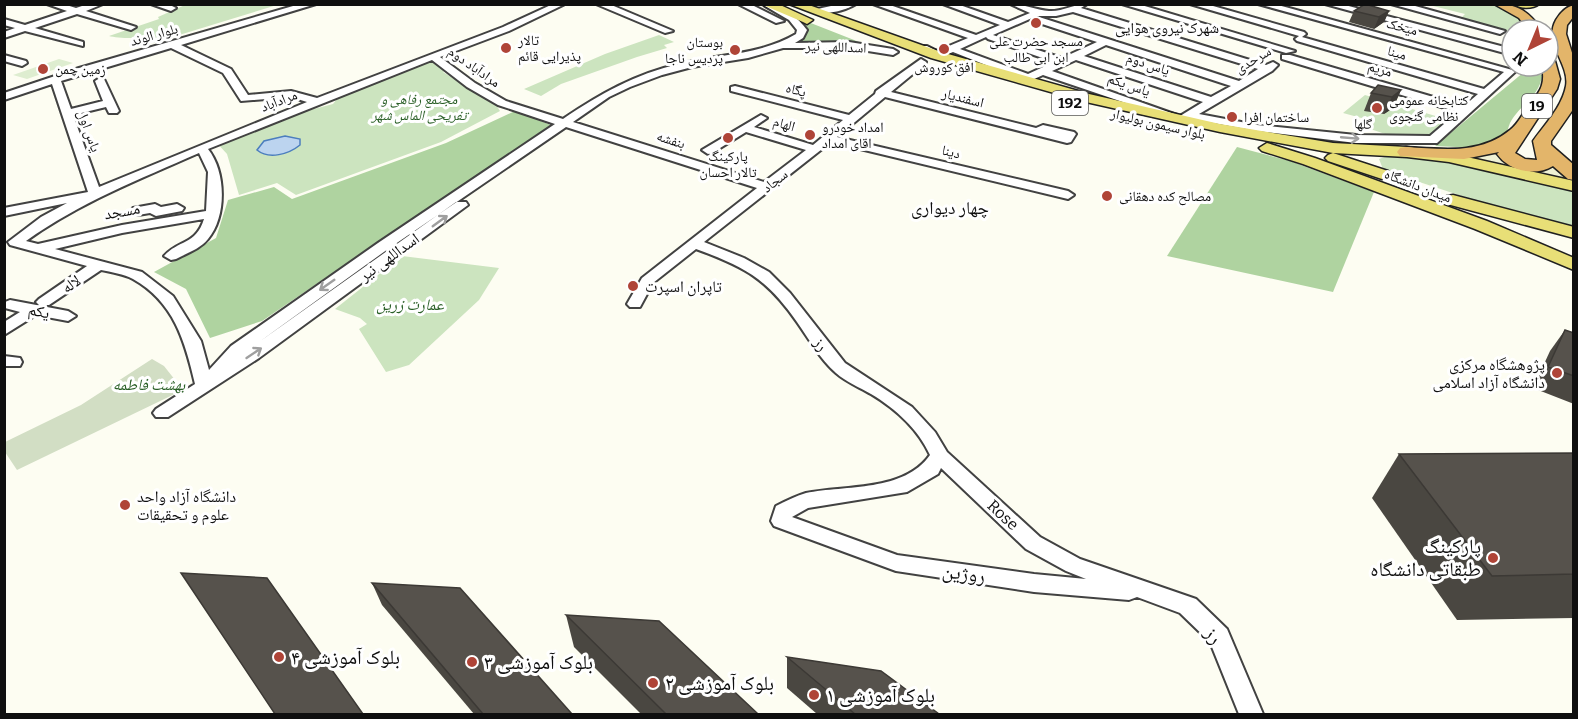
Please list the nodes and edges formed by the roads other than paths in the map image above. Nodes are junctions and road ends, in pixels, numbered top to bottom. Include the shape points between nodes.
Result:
1 (51, 4) edge
2 (99, 4) edge
3 (155, 4) edge
4 (292, 4) edge
5 (312, 4) edge
6 (529, 4) edge
7 (561, 4) edge
8 (600, 4) edge
9 (742, 4) edge
10 (794, 4) edge
11 (804, 4) edge
12 (852, 4) edge
13 (877, 4) edge
14 (947, 4) edge
15 (1014, 4) edge
16 (1126, 4) edge
17 (1194, 4) edge
18 (1262, 4) edge
19 (1329, 4) edge
20 (1395, 4) edge
21 (1500, 4) edge
22 (1518, 4) edge
23 (1534, 4) edge
24 (766, 5) edge
25 (1078, 7) edge
26 (171, 9) dead end
27 (1574, 9) edge
28 (547, 11) junction
29 (1287, 11) edge
30 (76, 12) junction
31 (1427, 12) junction
32 (1040, 13) edge
33 (835, 14) junction
34 (1528, 18) edge
35 (1574, 18) edge
36 (4, 22) edge
37 (786, 24) dead end
38 (1023, 24) junction
39 (1406, 24) junction
40 (1560, 24) edge
41 (1009, 25) junction
42 (1560, 26) edge
43 (131, 27) dead end
44 (24, 28) junction
45 (668, 30) dead end
46 (1500, 31) dead end
47 (4, 35) edge
48 (1385, 36) junction
49 (991, 37) junction
50 (1301, 37) junction
51 (976, 38) junction
52 (1107, 41) junction
53 (1560, 43) edge
54 (80, 44) dead end
55 (171, 44) junction
56 (778, 47) junction
57 (1095, 47) junction
58 (1500, 49) edge
59 (893, 52) junction
60 (1426, 52) junction
61 (1288, 54) junction
62 (946, 55) junction
63 (433, 56) junction
64 (1075, 56) junction
65 (4, 58) edge
66 (921, 62) junction
67 (1063, 62) junction
68 (22, 63) dead end
69 (80, 68) junction
70 (1268, 69) junction
71 (1042, 70) junction
72 (1500, 72) edge
73 (1503, 78) edge
74 (1550, 78) edge
75 (55, 79) junction
76 (100, 81) dead end
77 (1574, 83) edge
78 (1240, 85) junction
79 (735, 89) dead end
80 (4, 92) edge
81 (880, 93) junction
82 (1485, 93) junction
83 (4, 97) edge
84 (1211, 101) junction
85 (319, 102) junction
86 (1465, 110) junction
87 (67, 113) junction
88 (1180, 117) junction
89 (761, 118) dead end
90 (850, 119) junction
91 (566, 122) junction
92 (744, 128) junction
93 (1038, 132) dead end
94 (1216, 137) junction
95 (828, 138) junction
96 (1514, 140) junction
97 (201, 148) junction
98 (815, 149) junction
99 (708, 150) dead end
100 (1378, 151) junction
101 (1543, 151) junction
102 (1406, 152) junction
103 (1382, 174) junction
104 (1574, 175) edge
105 (1574, 186) edge
106 (766, 187) junction
107 (1431, 193) junction
108 (96, 194) junction
109 (1068, 195) dead end
110 (138, 211) dead end
111 (4, 213) edge
112 (212, 214) junction
113 (182, 219) junction
114 (1574, 233) edge
115 (693, 243) junction
116 (10, 246) edge
117 (39, 248) junction
118 (171, 256) dead end
119 (1574, 256) edge
120 (1574, 265) edge
121 (97, 266) junction
122 (635, 304) dead end
123 (10, 305) dead end
124 (39, 306) junction
125 (68, 316) dead end
126 (4, 330) edge
127 (204, 385) junction
128 (162, 413) dead end
129 (940, 456) junction
130 (1073, 565) joint
131 (1153, 594) junction
132 (1251, 714) edge

1 - 30 street
2 - 30 street
3 - 26 street
4 - 69 street, بلوار الوند
5 - 55 street, بلوار الوند
6 - 28 street
7 - 28 street, مرادآباد
8 - 45 street
9 - 37 street
10 - 33 main road, بلوار سیمون بولیوار / 192
11 - 33 main road
12 - 33 street
13 - 51 street
14 - 41 street
15 - 32 street
16 - 61 street, مریم
17 - 50 street, مینا
18 - 29 street
19 - 39 street
20 - 31 street
21 - 34 highway
22 - 23 main road
24 - 56 street, اسداللهی نیر via 792,18 801,30 800,36
24 - 59 main road, بلوار سیمون بولیوار / 192
25 - 32 street
25 - 70 street
27 - 40 highway
28 - 63 street, مرادآباد
29 - 48 street, میخک
29 - 50 street
29 - 60 street, میخک
30 - 43 street
30 - 44 street
31 - 39 street
31 - 46 street
32 - 38 street
32 - 41 street
32 - 52 street
33 - 62 main road, بلوار سیمون بولیوار / 192
35 - 42 highway
36 - 44 street
38 - 49 street
38 - 57 street
39 - 48 street
39 - 58 street
41 - 51 street
44 - 47 street
44 - 54 street
48 - 60 street, میخک
49 - 62 street
49 - 67 street
50 - 61 street, سرحدی
50 - 82 street, مینا
51 - 62 street
52 - 57 street
52 - 78 street
53 - 77 highway, 19
55 - 69 street, بلوار الوند
55 - 85 street via 227,71 245,99 291,94
56 - 59 street, اسداللهی نیر via 849,45
56 - 91 street, اسداللهی نیر via 644,77 596,100
57 - 64 street
59 - 66 main road, بلوار سیمون بولیوار / 192
60 - 72 street, میخک
61 - 70 street, سرحدی
61 - 86 street, مریم
62 - 71 street via 1028,78
62 - 88 main road, بلوار سیمون بولیوار / 192 via 1086,98
63 - 85 street, مرادآباد
63 - 91 street, مرادآباد دوم via 497,101
64 - 67 street
64 - 84 street, یاس دوم
65 - 68 street
66 - 81 street, سجاد
66 - 94 main road, بلوار سیمون بولیوار / 192 via 1014,89
67 - 71 street
69 - 75 street, بلوار الوند
69 - 80 street, بلوار الوند
70 - 78 street, سرحدی
71 - 88 street, یاس یکم
73 - 82 street, گلها
74 - 96 highway, 19 via 1551,85
75 - 83 street, بلوار الوند
75 - 87 street, یاس اول
76 - 87 street via 111,107
77 - 101 highway, 19 via 1568,104 1549,129
78 - 84 street, سرحدی
79 - 90 street, پگاه
81 - 90 street, سجاد
81 - 93 street, اسفندیار
82 - 86 street, گلها
84 - 88 street, سرحدی
85 - 97 street, مرادآباد
88 -> 86 street, گلها via 1277,131 1415,142 1433,140
87 - 108 street, یاس اول
88 - 100 main road, بلوار سیمون بولیوار / 192 via 1315,145
89 - 92 street
90 - 95 street, سجاد
91 - 106 street, بنفشه
91 - 127 street, اسداللهی نیر via 237,350
92 - 98 street, الهام
92 - 99 street
94 - 103 main road, بلوار سیمون بولیوار / 192 via 1320,156
94 - 120 main road via 1281,152 1330,169 1481,225
95 - 98 street, سجاد
95 - 109 street, دینا
96 - 101 highway via 1506,154 1524,165 1542,166 1546,163
96 - 102 highway via 1475,154
97 - 108 street, مرادآباد
97 - 112 street via 214,174
98 - 106 street, سجاد
100 - 102 main road, میدان دانشگاه
100 - 103 main road, میدان دانشگاه via 1369,161
101 - 104 highway
102 - 105 main road, میدان دانشگاه
103 - 107 main road, میدان دانشگاه
106 - 115 street, سجاد
107 - 114 main road, میدان دانشگاه
107 - 119 main road
108 - 111 street, مرادآباد
108 - 116 street via 46,220
110 - 113 street via 184,207
111 - 116 street via 29,215 32,219
112 - 113 street, مسجد
112 - 118 street via 206,232 197,242
113 - 117 street, مسجد
115 - 122 street, سجاد via 648,281
115 - 129 street, رز via 762,274 840,368 912,416 934,442
116 - 117 street
117 - 121 street
121 - 124 street, لاله
121 - 127 street via 137,275 168,299 193,341
123 - 124 street, یکم
124 - 125 street, یکم
124 - 126 street, لاله
127 - 128 street, اسداللهی نیر
129 - 130 street, Rose via 1033,543
129 - 131 street, روژین via 931,469 900,487 805,501 783,511 781,522 896,563 1034,583
130 - 131 street, رز
131 - 132 street, رز via 1188,606 1219,636

